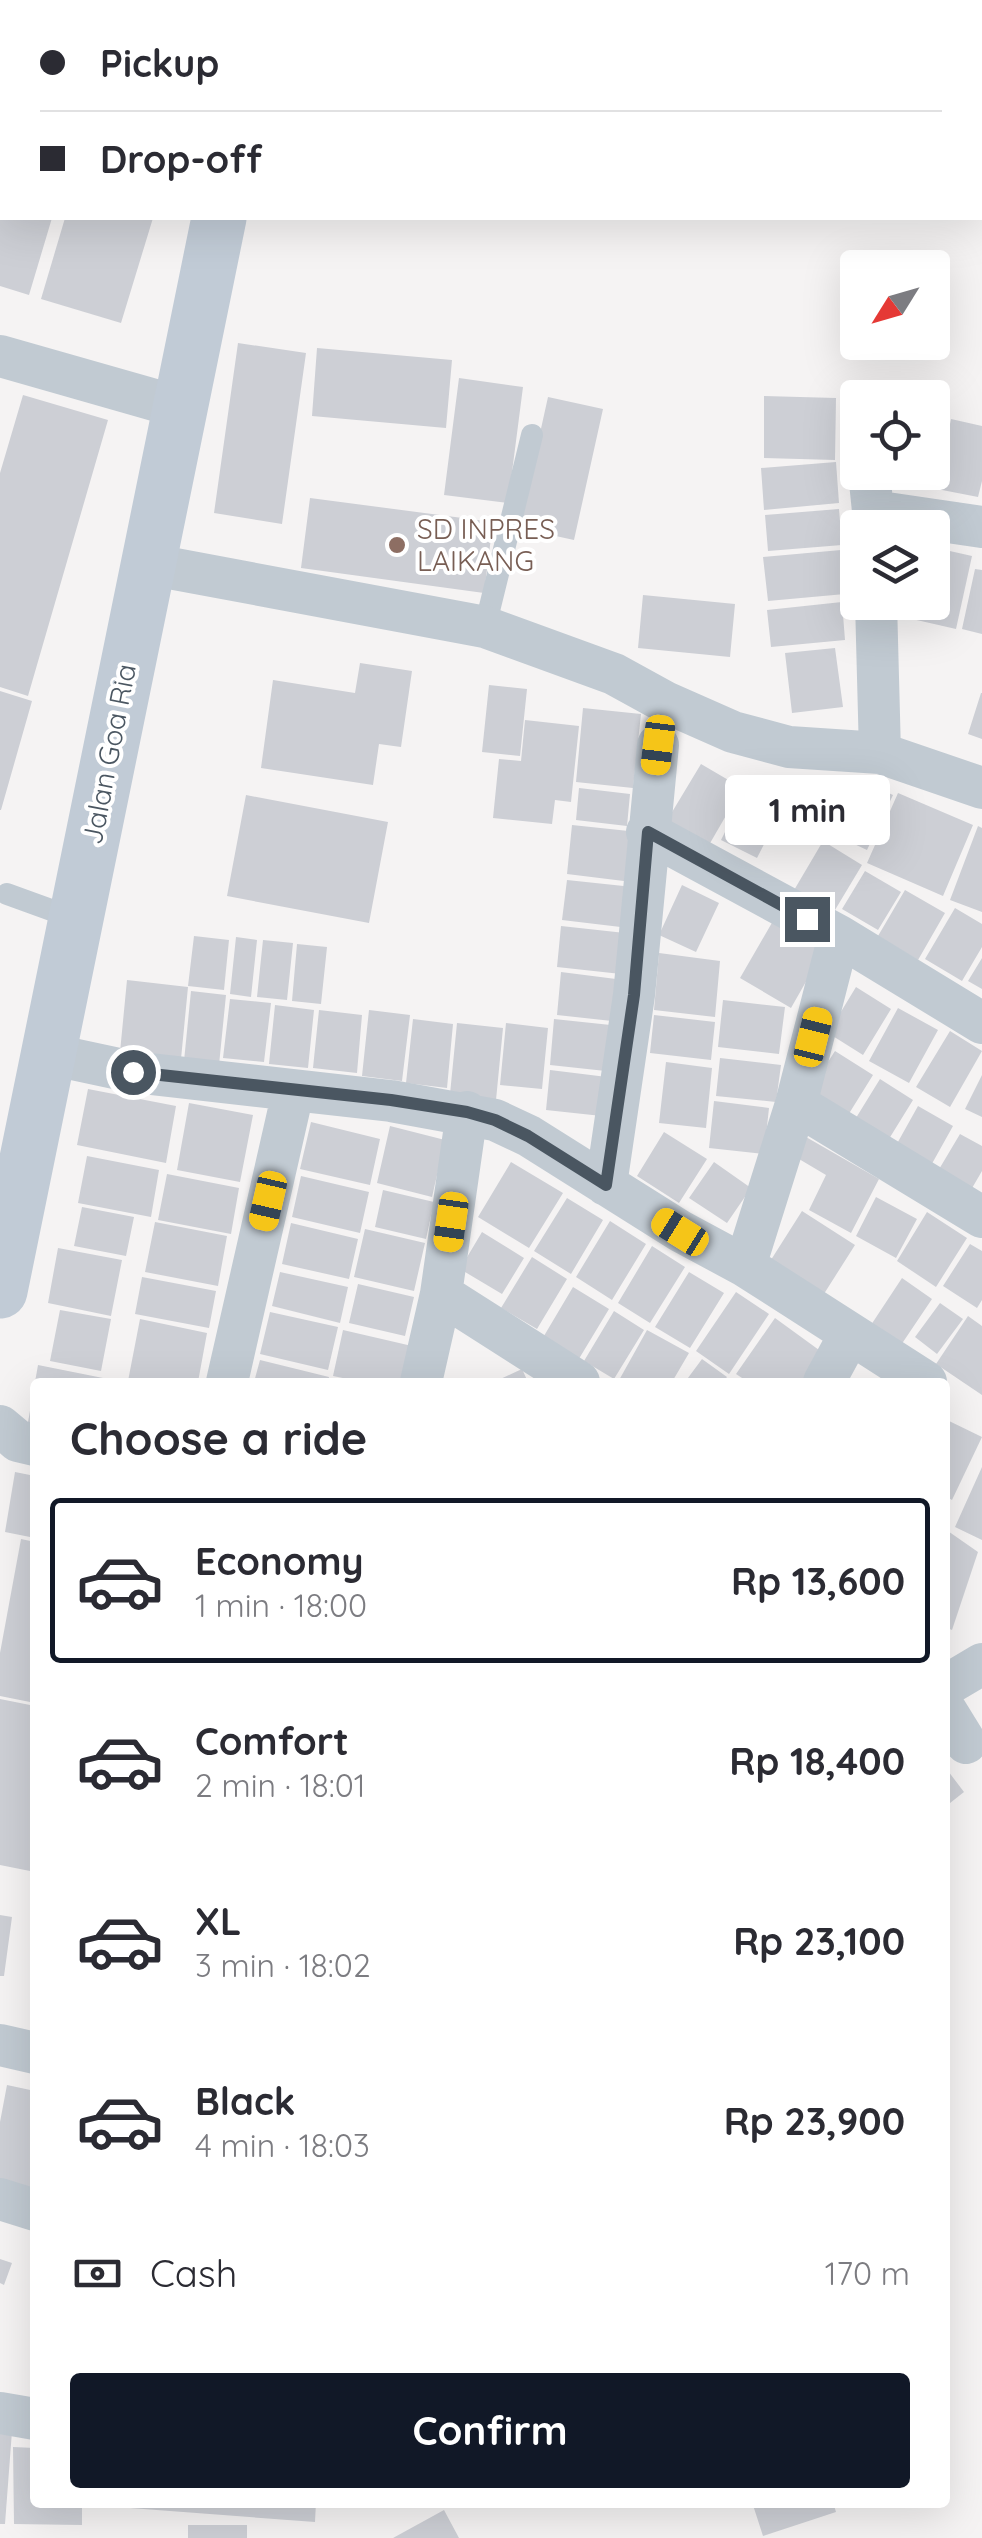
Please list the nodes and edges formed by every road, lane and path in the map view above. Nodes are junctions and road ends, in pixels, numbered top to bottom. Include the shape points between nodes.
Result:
1 (475, 0) edge
2 (542, 0) edge
3 (220, 220) edge
4 (0, 356) edge
5 (179, 408) junction
6 (532, 435) dead end
7 (872, 504) edge
8 (982, 527) edge
9 (148, 564) junction
10 (876, 620) edge
11 (485, 627) junction
12 (658, 745) dead end
13 (880, 753) junction
14 (982, 788) edge
15 (648, 832) junction
16 (7, 894) dead end
17 (76, 919) junction
18 (839, 936) junction
19 (982, 1023) edge
20 (49, 1054) junction
21 (293, 1092) junction
22 (796, 1104) junction
23 (467, 1112) junction
24 (606, 1185) junction
25 (982, 1217) edge
26 (745, 1266) junction
27 (0, 1291) edge
28 (441, 1294) junction
29 (850, 1334) junction
30 (228, 1378) edge
31 (421, 1378) edge
32 (573, 1378) edge
33 (826, 1378) edge
34 (919, 1378) edge
35 (982, 1664) edge
36 (950, 1683) edge
37 (0, 2045) edge
38 (30, 2052) edge
39 (0, 2199) edge
40 (30, 2208) edge
41 (0, 2414) edge
42 (30, 2418) edge

1 - 2 street
3 - 5 main road, Jalan Goa Ria
4 - 5 street
5 - 9 main road, Jalan Goa Ria
6 - 11 lane
7 - 8 street
9 - 11 street
9 - 17 main road, Jalan Goa Ria
10 - 13 street
11 - 13 street via 614,674 734,732 790,747
12 - 15 street
13 - 14 street
15 - 18 street
15 - 24 street via 634,995
16 - 17 lane
17 - 20 main road, Jalan Goa Ria
18 - 19 street
18 - 22 street
20 - 21 street
20 - 27 main road, Jalan Goa Ria
21 - 23 street
21 - 30 street
22 - 25 street
22 - 26 street
23 - 24 street via 528,1136
23 - 28 street
24 - 26 street
26 - 29 street
28 - 31 street
28 - 32 street
29 - 33 street
29 - 34 street
35 - 36 street
37 - 38 street
39 - 40 street
41 - 42 street

